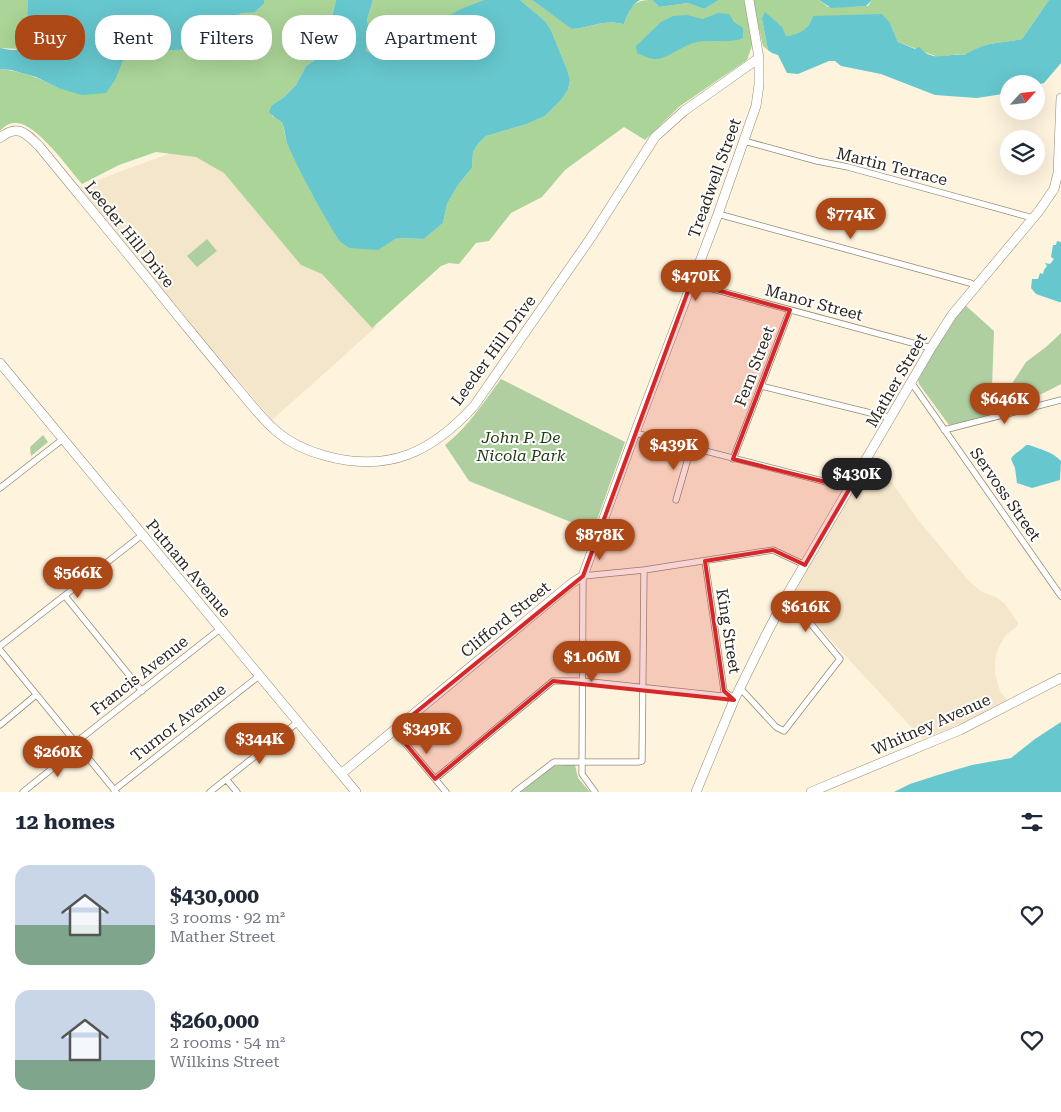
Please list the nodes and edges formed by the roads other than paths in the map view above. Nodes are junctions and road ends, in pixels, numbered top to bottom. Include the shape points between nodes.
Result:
1 (749, 0) edge
2 (759, 58) junction
3 (1061, 98) edge
4 (0, 138) edge
5 (744, 141) junction
6 (718, 214) junction
7 (1033, 218) junction
8 (691, 283) junction
9 (976, 286) junction
10 (790, 310) junction
11 (931, 348) junction
12 (0, 363) edge
13 (911, 382) junction
14 (761, 386) junction
15 (1061, 400) edge
16 (891, 418) junction
17 (944, 430) junction
18 (635, 433) junction
19 (63, 439) junction
20 (691, 448) junction
21 (733, 459) junction
22 (0, 488) edge
23 (850, 488) junction
24 (676, 500) dead end
25 (142, 535) junction
26 (705, 561) junction
27 (805, 565) junction
28 (644, 570) junction
29 (583, 576) junction
30 (787, 595) junction
31 (65, 596) junction
32 (1061, 596) edge
33 (220, 629) junction
34 (0, 648) edge
35 (259, 676) junction
36 (1061, 678) edge
37 (582, 681) junction
38 (642, 688) junction
39 (740, 688) junction
40 (142, 691) junction
41 (36, 694) junction
42 (734, 700) junction
43 (298, 722) junction
44 (0, 725) edge
45 (394, 730) junction
46 (77, 745) junction
47 (582, 762) junction
48 (341, 774) junction
49 (226, 779) junction
50 (435, 779) junction
51 (115, 791) edge
52 (23, 792) edge
53 (210, 792) edge
54 (237, 792) edge
55 (356, 792) edge
56 (446, 792) edge
57 (515, 792) edge
58 (595, 792) edge
59 (696, 792) edge
60 (811, 792) edge

1 - 2 street, Treadwell Street
2 - 4 street, Leeder Hill Drive via 684,111 655,137 592,236 464,417 431,444 386,461 343,461 307,451 277,431 238,389 39,146 17,130 11,130
2 - 5 street, Treadwell Street via 758,96
3 - 7 street, Mather Street via 1057,181
5 - 6 street, Treadwell Street
5 - 7 street, Martin Terrace
6 - 8 street, Treadwell Street
6 - 9 street
7 - 9 street, Mather Street
8 - 10 street, Manor Street
8 - 18 street, Treadwell Street
9 - 11 street, Mather Street
10 - 11 street, Manor Street
10 - 14 street, Fern Street
11 - 13 street, Mather Street
12 - 19 street, Putnam Avenue
13 - 16 street, Mather Street
13 - 17 street, Servoss Street
14 - 16 street
14 - 21 street, Fern Street
15 - 17 street
16 - 23 street, Mather Street
17 - 32 street, Servoss Street
18 - 20 street
18 - 29 street, Treadwell Street
19 - 22 street
19 - 25 street, Putnam Avenue
20 - 21 street
20 - 24 street
21 - 23 street
23 - 27 street, Mather Street
25 - 31 street
25 - 33 street, Putnam Avenue
26 - 27 street via 773,550
26 - 28 street
26 - 42 street, King Street via 724,691
27 - 30 street, Mather Street
28 - 29 street
28 - 38 street
29 - 37 street, Treadwell Street
29 - 45 street, Clifford Street
30 - 39 street, Mather Street
30 - 39 street via 840,659 784,731 776,727
31 - 34 street
31 - 40 street
33 - 35 street, Putnam Avenue
33 - 40 street, Francis Avenue
34 - 41 street
35 - 43 street, Putnam Avenue
35 - 51 street, Turnor Avenue
36 - 60 street, Whitney Avenue via 960,730
37 - 38 street
37 - 47 street, Treadwell Street
37 - 50 street via 559,680 550,684
38 - 42 street
38 - 47 street via 642,761
39 - 42 street, Mather Street
40 - 46 street, Francis Avenue
41 - 44 street
41 - 46 street
42 - 59 street, Mather Street
43 - 48 street, Putnam Avenue
43 - 49 street
45 - 48 street, Clifford Street
45 - 50 street
46 - 51 street
46 - 52 street, Francis Avenue
47 - 57 street via 554,762
47 - 58 street, Treadwell Street via 582,774
48 - 55 street, Putnam Avenue
49 - 53 street
49 - 54 street
50 - 56 street

